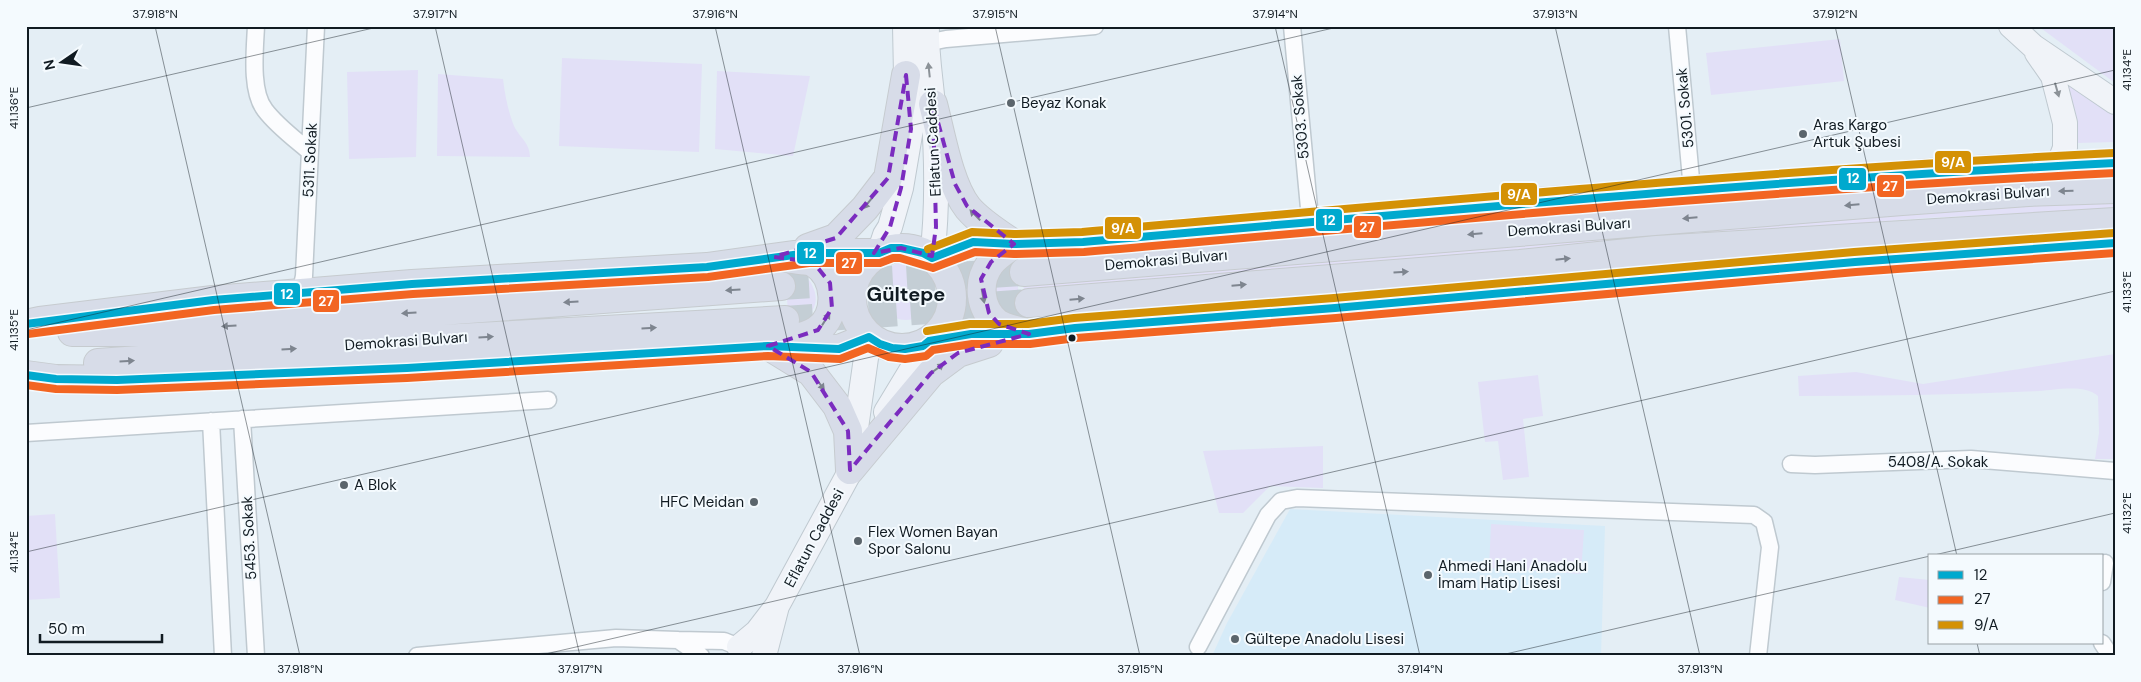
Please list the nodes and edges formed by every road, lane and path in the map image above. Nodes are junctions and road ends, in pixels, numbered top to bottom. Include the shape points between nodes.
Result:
1 (256, 26) edge
2 (316, 26) edge
3 (905, 26) edge
4 (1095, 26) edge
5 (1292, 26) edge
6 (1677, 26) edge
7 (2010, 26) edge
8 (927, 35) edge
9 (2034, 47) junction
10 (906, 76) junction
11 (2115, 102) edge
12 (933, 104) junction
13 (310, 152) junction
14 (2115, 163) edge
15 (2058, 166) junction
16 (2115, 189) edge
17 (1692, 190) junction
18 (1309, 208) dead end
19 (2115, 222) edge
20 (1014, 244) junction
21 (2115, 244) edge
22 (880, 253) junction
23 (774, 257) junction
24 (932, 258) junction
25 (1024, 272) tunnel mouth
26 (781, 286) tunnel mouth
27 (300, 294) junction
28 (1029, 303) tunnel mouth
29 (786, 320) tunnel mouth
30 (26, 324) edge
31 (26, 333) edge
32 (1029, 334) junction
33 (870, 337) junction
34 (929, 341) junction
35 (768, 346) junction
36 (26, 368) edge
37 (26, 375) edge
38 (548, 400) dead end
39 (242, 419) junction
40 (211, 421) junction
41 (26, 433) edge
42 (1791, 464) dead end
43 (850, 470) junction
44 (2115, 471) edge
45 (778, 606) junction
46 (678, 640) junction
47 (2103, 644) edge
48 (1198, 647) dead end
49 (740, 653) edge
50 (223, 656) edge
51 (256, 656) edge
52 (417, 656) edge
53 (701, 656) edge
54 (764, 656) edge
55 (1758, 656) edge
56 (2115, 656) edge

1 - 13 street via 254,64 263,108
2 - 13 street, 5311. Sokak
3 - 10 street, Eflatun Caddesi
4 - 8 street via 946,39
5 - 18 street, 5303. Sokak
6 - 17 street, 5301. Sokak
7 - 9 street
12 -> 8 street, Eflatun Caddesi
9 - 11 street
9 -> 15 street via 2053,76 2066,123 2065,148
10 - 22 street, Eflatun Caddesi via 911,129 900,188
10 -> 23 highway via 888,178 836,238 816,247
20 -> 12 highway via 981,221 967,206 955,184
12 - 24 street, Eflatun Caddesi via 936,217
13 - 27 street, 5311. Sokak via 304,276
14 - 15 highway
15 - 17 highway
16 -> 25 highway, Demokrasi Bulvarı via 1902,201
17 - 20 highway via 1083,242
28 -> 19 highway, Demokrasi Bulvarı via 1657,250
20 - 24 highway via 973,242
20 -> 32 highway via 991,262 983,274 983,299 988,313 998,324
21 - 32 highway via 1775,269
22 - 23 highway
22 - 24 highway via 912,249
22 - 33 highway via 860,270 852,296 857,322
23 - 27 highway via 707,266
35 -> 23 highway via 818,330 832,308 833,296 824,272 813,262
24 - 34 highway via 949,280 952,294 947,321
26 -> 31 highway, Demokrasi Bulvarı via 137,332
27 - 30 highway via 213,300
36 -> 29 highway, Demokrasi Bulvarı via 386,342
32 - 34 highway via 971,334
43 -> 32 highway via 931,373 958,353
33 - 34 highway via 880,344 905,349
33 - 35 highway via 839,349
33 - 43 street
34 - 43 street, Eflatun Caddesi
35 - 37 highway via 407,368 117,380
35 -> 43 highway via 811,372 837,406 848,430
38 - 39 street
39 - 40 street
39 - 51 street, 5453. Sokak
40 - 41 street
40 - 50 street
42 - 44 street, 5408/A. Sokak via 1971,459
43 - 45 street, Eflatun Caddesi
45 - 49 street
45 - 54 street
46 - 49 street via 724,641
46 - 52 street via 616,638
46 - 53 street
47 - 56 street
48 - 55 street via 1268,515 1281,500 1297,498 1754,515 1764,522 1770,547

